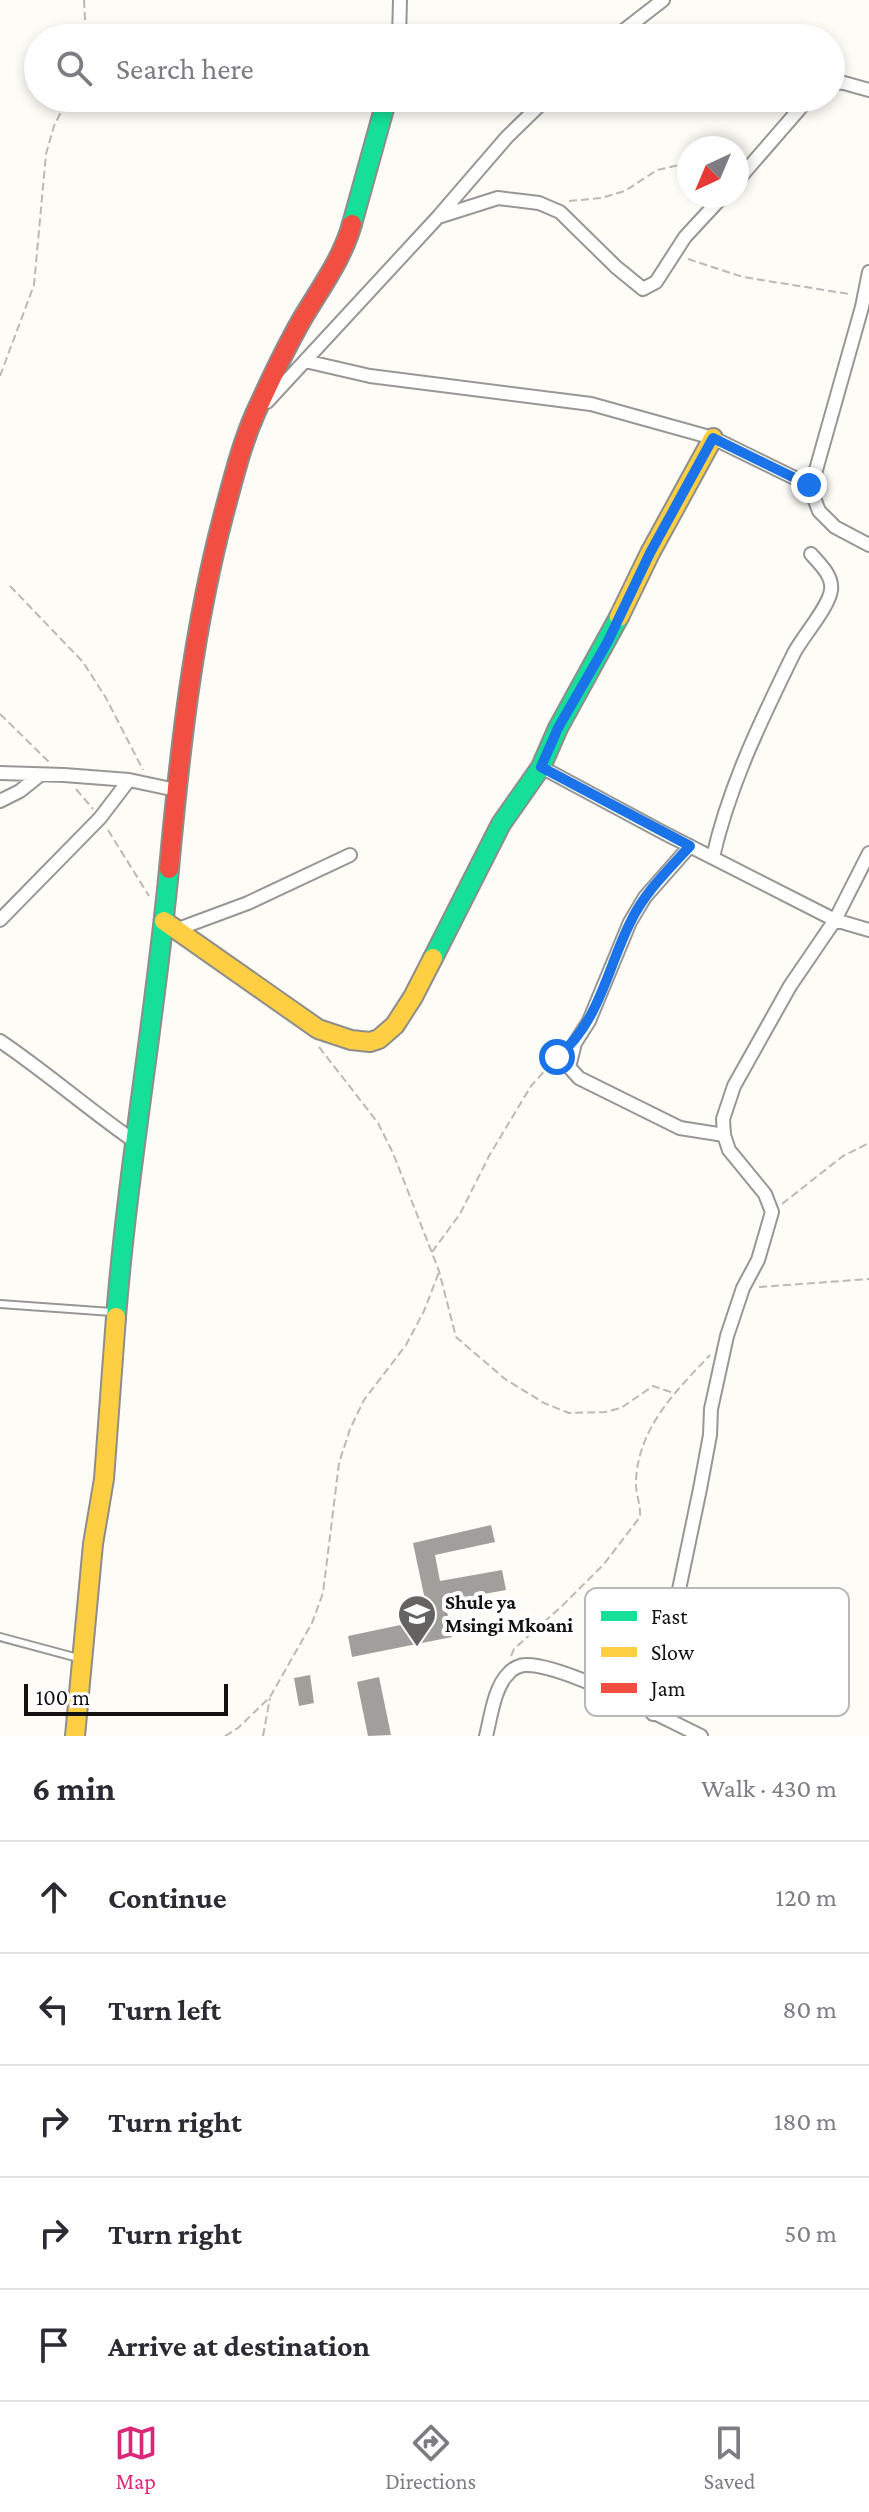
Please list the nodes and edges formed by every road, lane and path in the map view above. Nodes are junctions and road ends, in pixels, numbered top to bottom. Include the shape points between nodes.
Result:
1 (84, 0) edge
2 (400, 0) edge
3 (663, 0) edge
4 (85, 24) edge
5 (399, 24) edge
6 (632, 24) edge
7 (845, 83) edge
8 (869, 90) edge
9 (61, 112) edge
10 (383, 112) edge
11 (533, 112) edge
12 (797, 112) edge
13 (677, 166) edge
14 (749, 167) edge
15 (569, 201) dead end
16 (712, 208) edge
17 (438, 217) junction
18 (675, 255) junction
19 (869, 272) edge
20 (865, 303) edge
21 (305, 361) junction
22 (0, 376) edge
23 (255, 415) junction
24 (713, 438) junction
25 (809, 485) junction
26 (869, 545) edge
27 (811, 554) dead end
28 (10, 586) dead end
29 (0, 714) edge
30 (541, 767) junction
31 (0, 773) edge
32 (40, 775) junction
33 (64, 775) junction
34 (129, 780) junction
35 (151, 785) junction
36 (176, 790) junction
37 (0, 801) edge
38 (100, 818) junction
39 (690, 846) junction
40 (869, 853) edge
41 (350, 855) dead end
42 (713, 857) junction
43 (149, 897) dead end
44 (0, 920) edge
45 (835, 920) junction
46 (171, 925) junction
47 (869, 930) edge
48 (318, 1029) junction
49 (0, 1041) edge
50 (575, 1043) junction
51 (724, 1135) junction
52 (134, 1141) junction
53 (869, 1143) edge
54 (772, 1212) junction
55 (432, 1252) junction
56 (439, 1271) junction
57 (869, 1279) edge
58 (743, 1288) junction
59 (0, 1304) edge
60 (116, 1313) junction
61 (727, 1336) junction
62 (674, 1393) junction
63 (679, 1588) edge
64 (0, 1637) edge
65 (82, 1659) junction
66 (509, 1673) junction
67 (585, 1682) edge
68 (270, 1697) junction
69 (657, 1716) edge
70 (75, 1736) edge
71 (225, 1736) edge
72 (263, 1736) edge
73 (486, 1736) edge
74 (701, 1736) edge

1 - 4 path
2 - 5 street
3 - 6 street
7 - 8 street
9 - 22 path via 46,154 34,285
10 - 23 street via 346,245
11 - 17 street
12 - 14 street
13 - 15 path via 657,170 625,191
16 - 18 street
17 - 18 street via 498,198 539,203 560,212 643,289 656,282
17 - 21 street
18 - 20 path via 743,277
19 - 20 street
20 - 25 street
21 - 23 street
21 - 24 street via 370,376 591,404
23 - 36 street via 238,461 197,629
24 - 25 street
24 - 30 street
25 - 26 street via 819,511 835,527
27 - 42 street via 827,573 829,598 764,713
28 - 35 path via 83,662
29 - 33 path
30 - 39 street
30 - 48 street via 501,824 395,1025 370,1042
31 - 32 street
32 - 33 street
32 - 37 street
33 - 34 street
33 - 38 path
34 - 35 street
34 - 38 street
35 - 36 street
36 - 46 street
38 - 43 path
38 - 44 street
39 - 42 street
39 - 50 street via 630,922
40 - 45 street
41 - 46 street via 248,903
42 - 45 street
45 - 47 street
45 - 51 street via 790,986 734,1086 723,1119
46 - 48 street
46 - 52 street
48 - 55 path via 321,1050 378,1123
49 - 52 street
50 - 51 street via 569,1067 579,1078 680,1128
50 - 55 path via 531,1086 460,1214
51 - 54 street
52 - 60 street
53 - 54 path via 843,1156
54 - 58 street via 758,1260
55 - 56 path
56 - 62 path via 456,1337 505,1379 544,1403 569,1413 605,1412 621,1408 653,1386
56 - 68 path via 406,1345 364,1400 350,1429 339,1463 323,1593
57 - 58 path
58 - 61 street
59 - 60 lane
60 - 65 street via 104,1479
61 - 62 path
61 - 63 street
62 - 66 path via 655,1417 639,1454 640,1517 604,1564 514,1649
64 - 65 lane
65 - 70 street
66 - 67 street via 522,1664
66 - 73 street
68 - 71 path
68 - 72 path
69 - 74 street

